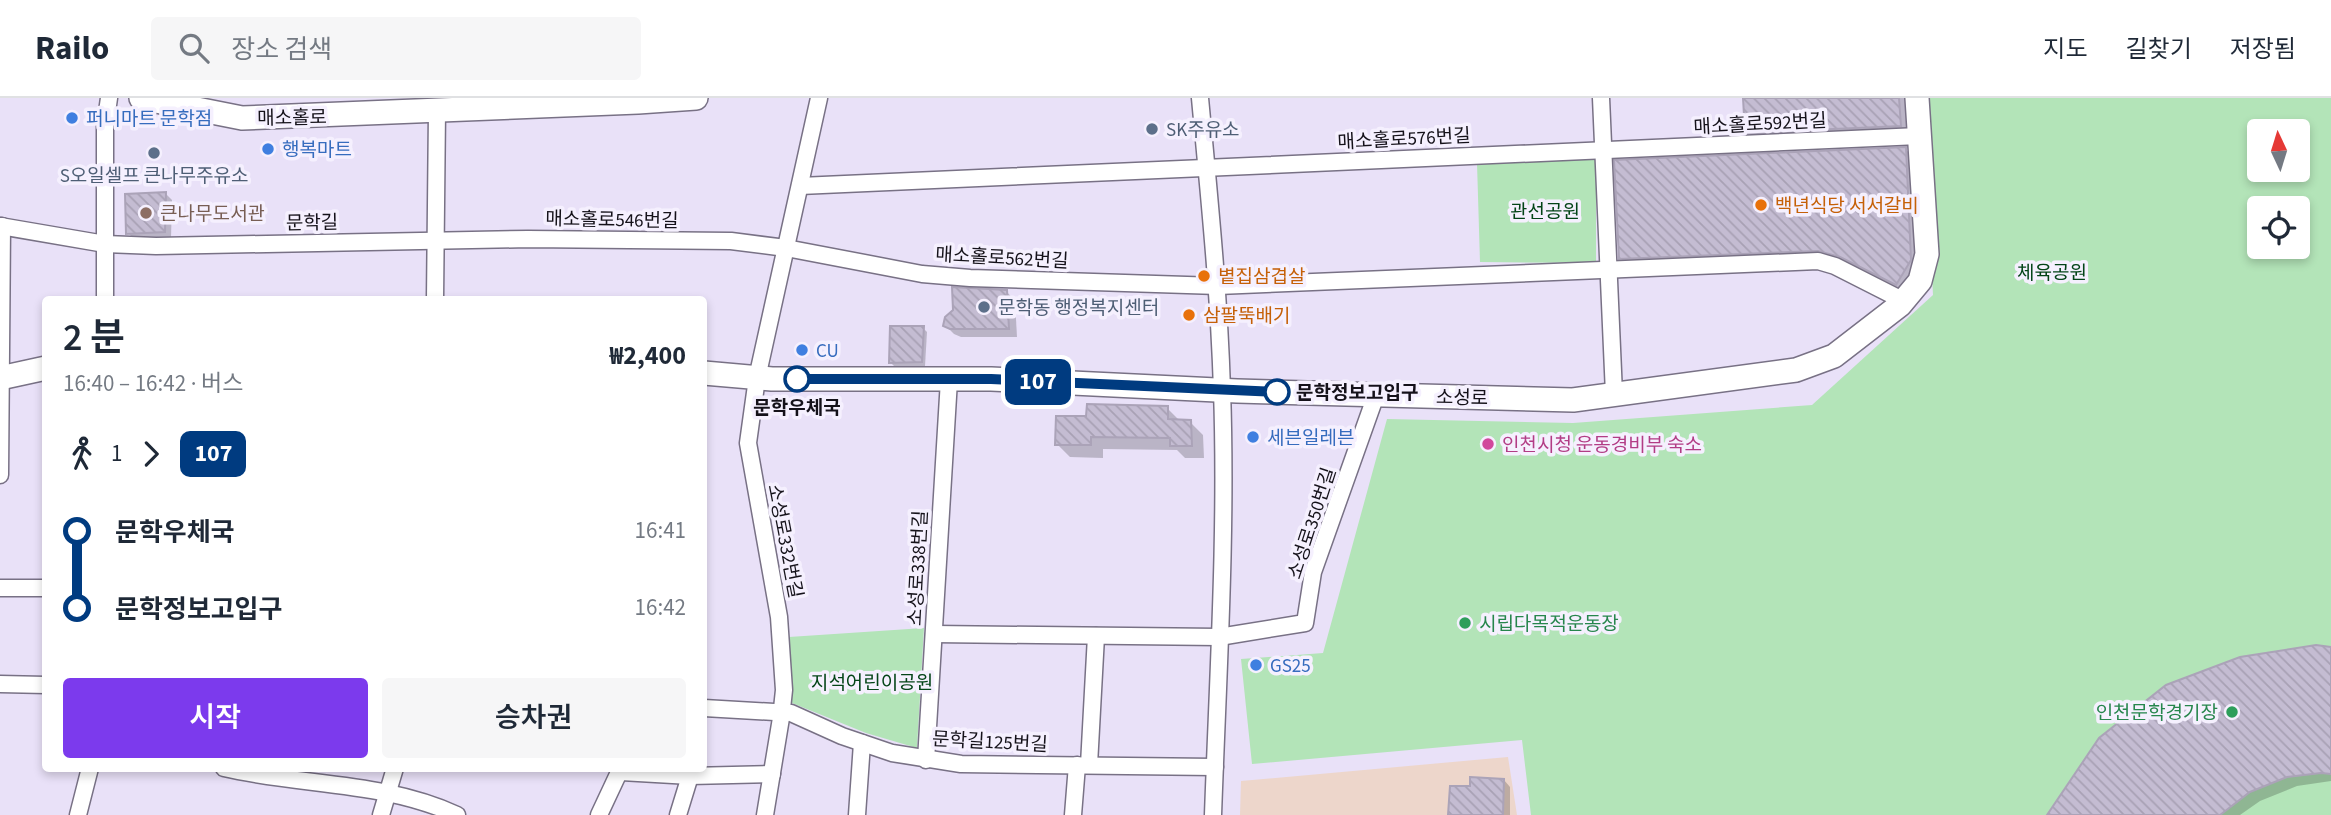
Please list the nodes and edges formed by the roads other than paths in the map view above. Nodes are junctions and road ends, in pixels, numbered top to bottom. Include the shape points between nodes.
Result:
1 (109, 98) edge
2 (142, 98) edge
3 (696, 98) edge
4 (820, 98) edge
5 (1200, 98) edge
6 (1601, 98) edge
7 (1916, 98) edge
8 (188, 104) edge
9 (327, 107) edge
10 (437, 111) junction
11 (1919, 136) junction
12 (1603, 150) junction
13 (1206, 168) junction
14 (800, 186) junction
15 (1, 226) edge
16 (437, 240) junction
17 (105, 244) junction
18 (786, 248) junction
19 (1608, 270) junction
20 (1218, 286) junction
21 (104, 296) edge
22 (435, 296) edge
23 (1904, 301) junction
24 (42, 369) edge
25 (707, 373) edge
26 (757, 377) junction
27 (0, 378) edge
28 (949, 380) junction
29 (1222, 390) junction
30 (1614, 394) junction
31 (1377, 395) junction
32 (0, 475) edge
33 (0, 588) edge
34 (42, 588) edge
35 (934, 634) junction
36 (1096, 636) junction
37 (1219, 637) junction
38 (0, 684) edge
39 (42, 685) edge
40 (707, 708) edge
41 (782, 713) junction
42 (862, 743) junction
43 (926, 760) junction
44 (1083, 765) junction
45 (1215, 767) junction
46 (89, 772) edge
47 (239, 772) edge
48 (394, 772) edge
49 (620, 772) edge
50 (649, 772) edge
51 (772, 774) junction
52 (690, 775) junction
53 (387, 794) junction
54 (78, 815) edge
55 (381, 815) edge
56 (457, 815) edge
57 (599, 815) edge
58 (678, 815) edge
59 (765, 815) edge
60 (858, 815) edge
61 (1073, 815) edge
62 (1213, 815) edge

1 - 17 street
2 - 8 street, 매소홀로
3 - 10 street, 매소홀로
4 - 14 street
5 - 13 street
6 - 12 street
7 - 11 street, 소성로
8 - 9 street, 매소홀로 via 242,118
9 - 10 street, 매소홀로
10 - 16 street
11 - 12 street, 매소홀로592번길
11 - 23 street, 소성로 via 1927,254 1920,281
12 - 13 street, 매소홀로576번길
12 - 19 street
13 - 14 street
13 - 20 street
14 - 18 street
15 - 17 street, 문학길
15 - 27 street
16 - 17 street, 문학길
16 - 18 street, 매소홀로546번길 via 718,241
16 - 22 street
17 - 21 street
18 - 20 street, 매소홀로562번길 via 922,274
18 - 26 street
19 - 20 street
19 - 23 street via 1818,261
19 - 30 street
20 - 29 street
23 - 30 street, 소성로 via 1833,356 1796,370
24 - 27 street
25 - 26 street, 소성로
26 - 28 street, 소성로
26 - 41 street, 소성로332번길 via 748,443 779,617
27 - 32 street
28 - 29 street, 소성로
28 - 35 street, 소성로338번길
29 - 31 street, 소성로
29 - 37 street
30 - 31 street, 소성로 via 1574,400
31 - 37 street, 소성로350번길 via 1313,572 1305,623
33 - 34 street
35 - 36 street, 소성로350번길
35 - 43 street, 소성로338번길
36 - 37 street, 소성로350번길
36 - 44 street
37 - 45 street
38 - 39 street
40 - 41 street
41 - 42 street, 문학길125번길
41 - 51 street, 소성로332번길
42 - 43 street, 문학길125번길
42 - 60 street
43 - 44 street, 문학길125번길
44 - 45 street, 문학길125번길
44 - 61 street
45 - 62 street
46 - 54 street
47 - 53 street
48 - 53 street
49 - 57 street
50 - 52 street
51 - 52 street
51 - 59 street, 소성로332번길
52 - 58 street
53 - 55 street
53 - 56 street

